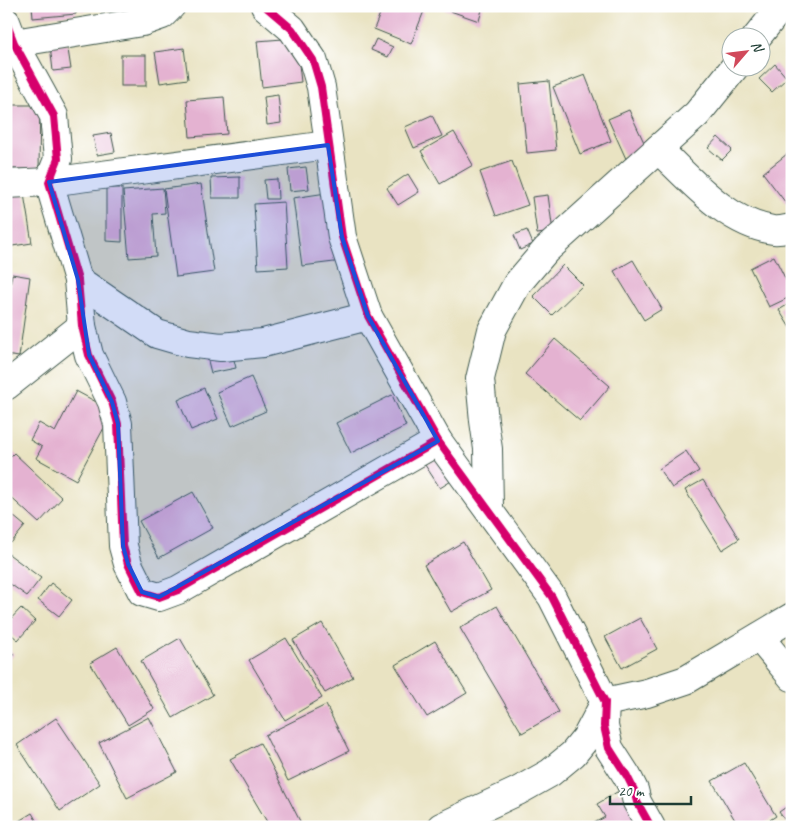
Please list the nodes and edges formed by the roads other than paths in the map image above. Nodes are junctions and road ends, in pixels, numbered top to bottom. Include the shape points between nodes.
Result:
1 (172, 6) edge
2 (265, 6) edge
3 (782, 6) edge
4 (764, 28) edge
5 (10, 33) edge
6 (726, 78) edge
7 (328, 146) junction
8 (658, 150) junction
9 (49, 182) junction
10 (6, 184) edge
11 (792, 228) edge
12 (78, 280) junction
13 (368, 316) junction
14 (82, 326) junction
15 (6, 386) edge
16 (438, 441) junction
17 (489, 509) junction
18 (792, 617) edge
19 (759, 637) junction
20 (792, 677) edge
21 (605, 702) junction
22 (441, 827) edge
23 (651, 827) edge

1 - 5 street via 162,15 142,22
2 - 7 street via 292,29 314,60 321,87
3 - 4 street
5 - 9 street via 54,116 58,159
6 - 8 street via 697,114
7 - 9 street
7 - 13 street via 342,237
8 - 11 street via 716,203 736,216 775,231
8 - 17 street via 546,250 518,284 492,330 480,378 488,450
9 - 10 street
9 - 12 street
12 - 13 street via 157,334 188,344 221,347 263,343
12 - 14 street
13 - 16 street
14 - 15 street
14 - 16 street via 89,355 112,402 118,424 123,546 142,592 159,597 178,590
16 - 17 street
17 - 21 street via 552,597
18 - 19 street
19 - 20 street
19 - 21 street via 686,680
21 - 22 street via 586,738 550,773
21 - 23 street via 604,726 610,748

